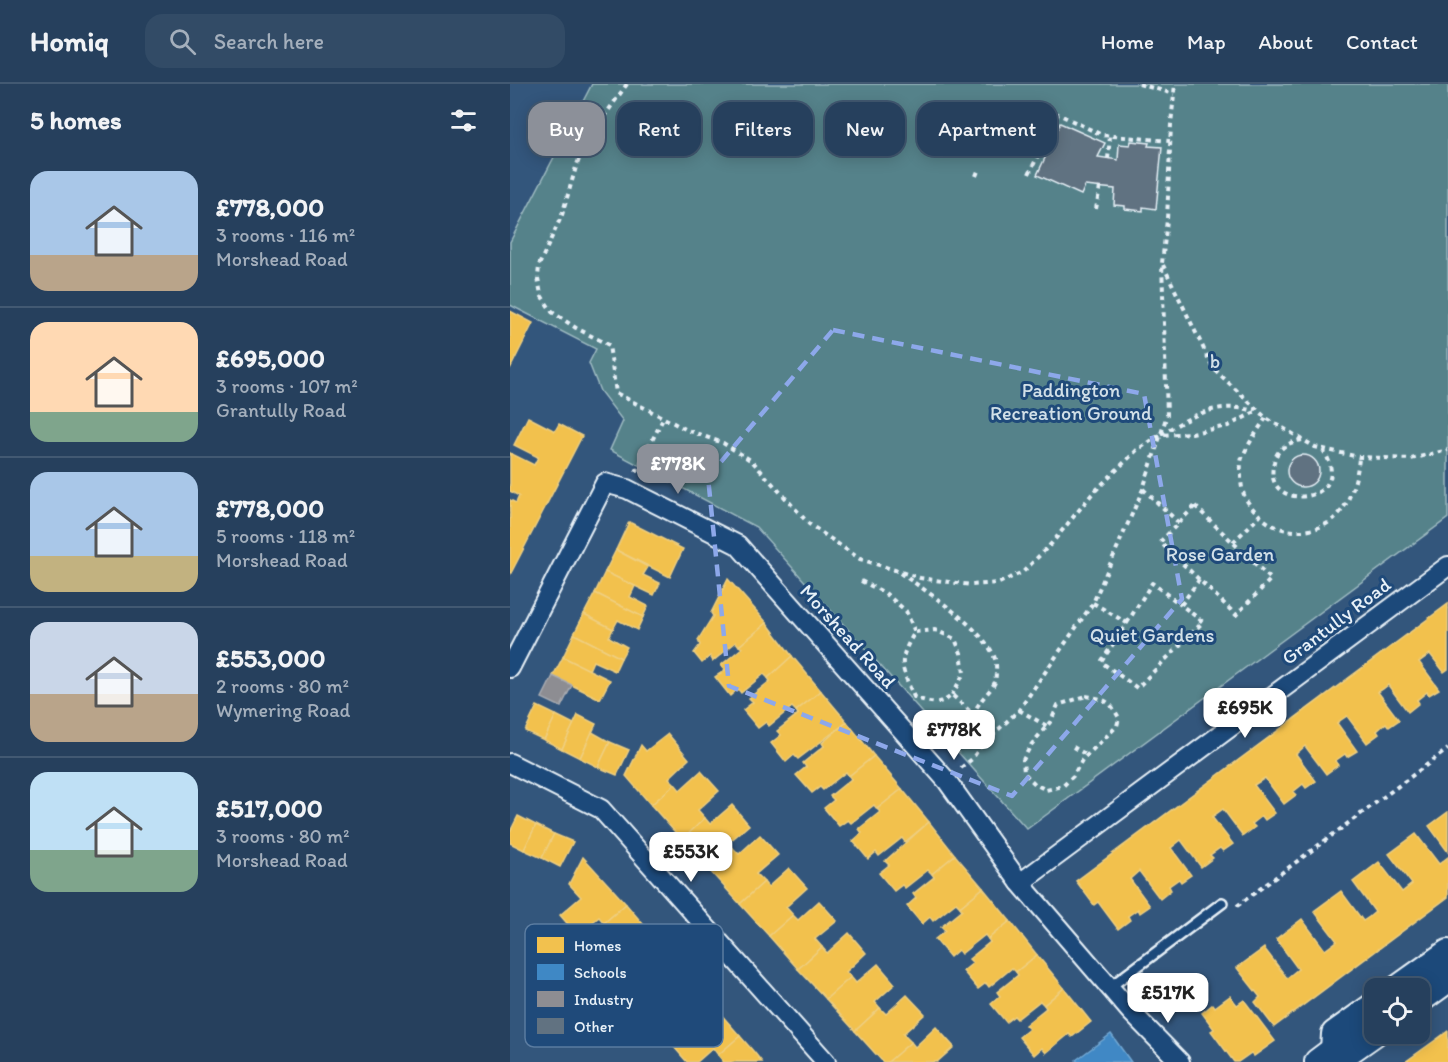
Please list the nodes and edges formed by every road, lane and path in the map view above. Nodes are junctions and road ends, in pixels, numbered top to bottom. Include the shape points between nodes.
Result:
1 (627, 84) edge
2 (1139, 84) edge
3 (1175, 84) edge
4 (1174, 94) junction
5 (1110, 136) junction
6 (1170, 141) junction
7 (1108, 159) dead end
8 (978, 171) dead end
9 (1029, 174) dead end
10 (976, 176) dead end
11 (1100, 187) dead end
12 (1096, 209) dead end
13 (1162, 263) junction
14 (1257, 411) junction
15 (1266, 418) junction
16 (663, 419) junction
17 (1161, 435) junction
18 (1302, 440) junction
19 (1323, 449) junction
20 (1448, 450) edge
21 (1359, 457) junction
22 (627, 489) junction
23 (1143, 489) junction
24 (1260, 516) junction
25 (1179, 523) junction
26 (1233, 542) junction
27 (1448, 566) edge
28 (894, 569) junction
29 (1199, 580) junction
30 (861, 581) dead end
31 (1093, 603) junction
32 (1180, 604) junction
33 (1126, 623) junction
34 (915, 632) junction
35 (510, 668) edge
36 (952, 695) junction
37 (1019, 710) junction
38 (974, 715) junction
39 (1047, 726) junction
40 (1073, 747) dead end
41 (968, 748) dead end
42 (1448, 749) edge
43 (1087, 755) junction
44 (972, 759) dead end
45 (510, 763) edge
46 (1020, 884) junction
47 (1222, 903) dead end
48 (1237, 906) dead end
49 (703, 924) edge
50 (723, 946) edge
51 (1448, 953) edge
52 (1413, 978) edge
53 (1448, 979) edge
54 (1110, 987) junction
55 (1430, 992) edge
56 (1364, 1013) edge
57 (1364, 1039) edge
58 (1326, 1056) edge
59 (826, 1062) edge
60 (1180, 1062) edge

1 - 16 path via 586,142 562,215 539,265 538,278 541,295 552,312 609,345 616,393
2 - 4 path
3 - 4 path
4 - 6 path
5 - 6 path
5 - 7 path
5 - 9 path via 1058,114
6 - 13 path
8 - 10 path
11 - 12 path
13 - 14 path via 1213,368
13 - 17 path via 1167,415
14 - 15 path
14 - 17 path via 1228,426 1192,434
14 - 17 path via 1219,407 1190,417
15 - 18 path
15 - 24 path via 1241,460 1244,499
16 - 22 path
16 - 28 path via 723,443 752,461 809,524 860,559
17 - 23 path
17 - 28 path via 1129,457 1023,572 999,583 971,585 920,578
18 - 19 path
18 - 19 path via 1284,446 1273,463 1275,482 1290,495 1309,497 1325,486 1330,467
19 - 21 path
20 - 21 path via 1410,459
21 - 24 path via 1354,483 1342,510 1320,527 1303,532 1287,530
22 - 35 street, Morshead Road via 604,483
22 - 46 street, Morshead Road via 738,546 947,780
23 - 25 path
23 - 31 path
24 - 26 path
25 - 26 path via 1196,506
25 - 29 path via 1160,542
26 - 29 path via 1271,579 1236,615
27 - 46 street, Grantully Road
28 - 38 path via 964,621 996,660 994,682
29 - 32 path
30 - 34 path via 885,593 906,611
31 - 33 path
31 - 37 path
32 - 33 path via 1152,583
32 - 33 path via 1203,622 1137,688 1101,662
34 - 36 path via 934,630 955,639 964,673
34 - 36 path via 902,655 903,672 914,697 934,704
36 - 38 path
37 - 39 path
37 - 44 path
38 - 41 path via 965,738
39 - 43 path via 1023,760 1024,773 1035,784 1046,790 1064,786
39 - 43 path via 1058,705 1069,700 1086,696 1101,698 1112,705 1119,718 1117,726
40 - 43 path
42 - 48 path
45 - 49 street via 601,809
46 - 54 street, Morshead Road
47 - 54 lane
50 - 59 street
51 - 52 street
53 - 55 street
54 - 60 street, Morshead Road
56 - 58 street via 1335,1034
57 - 58 street via 1347,1052

